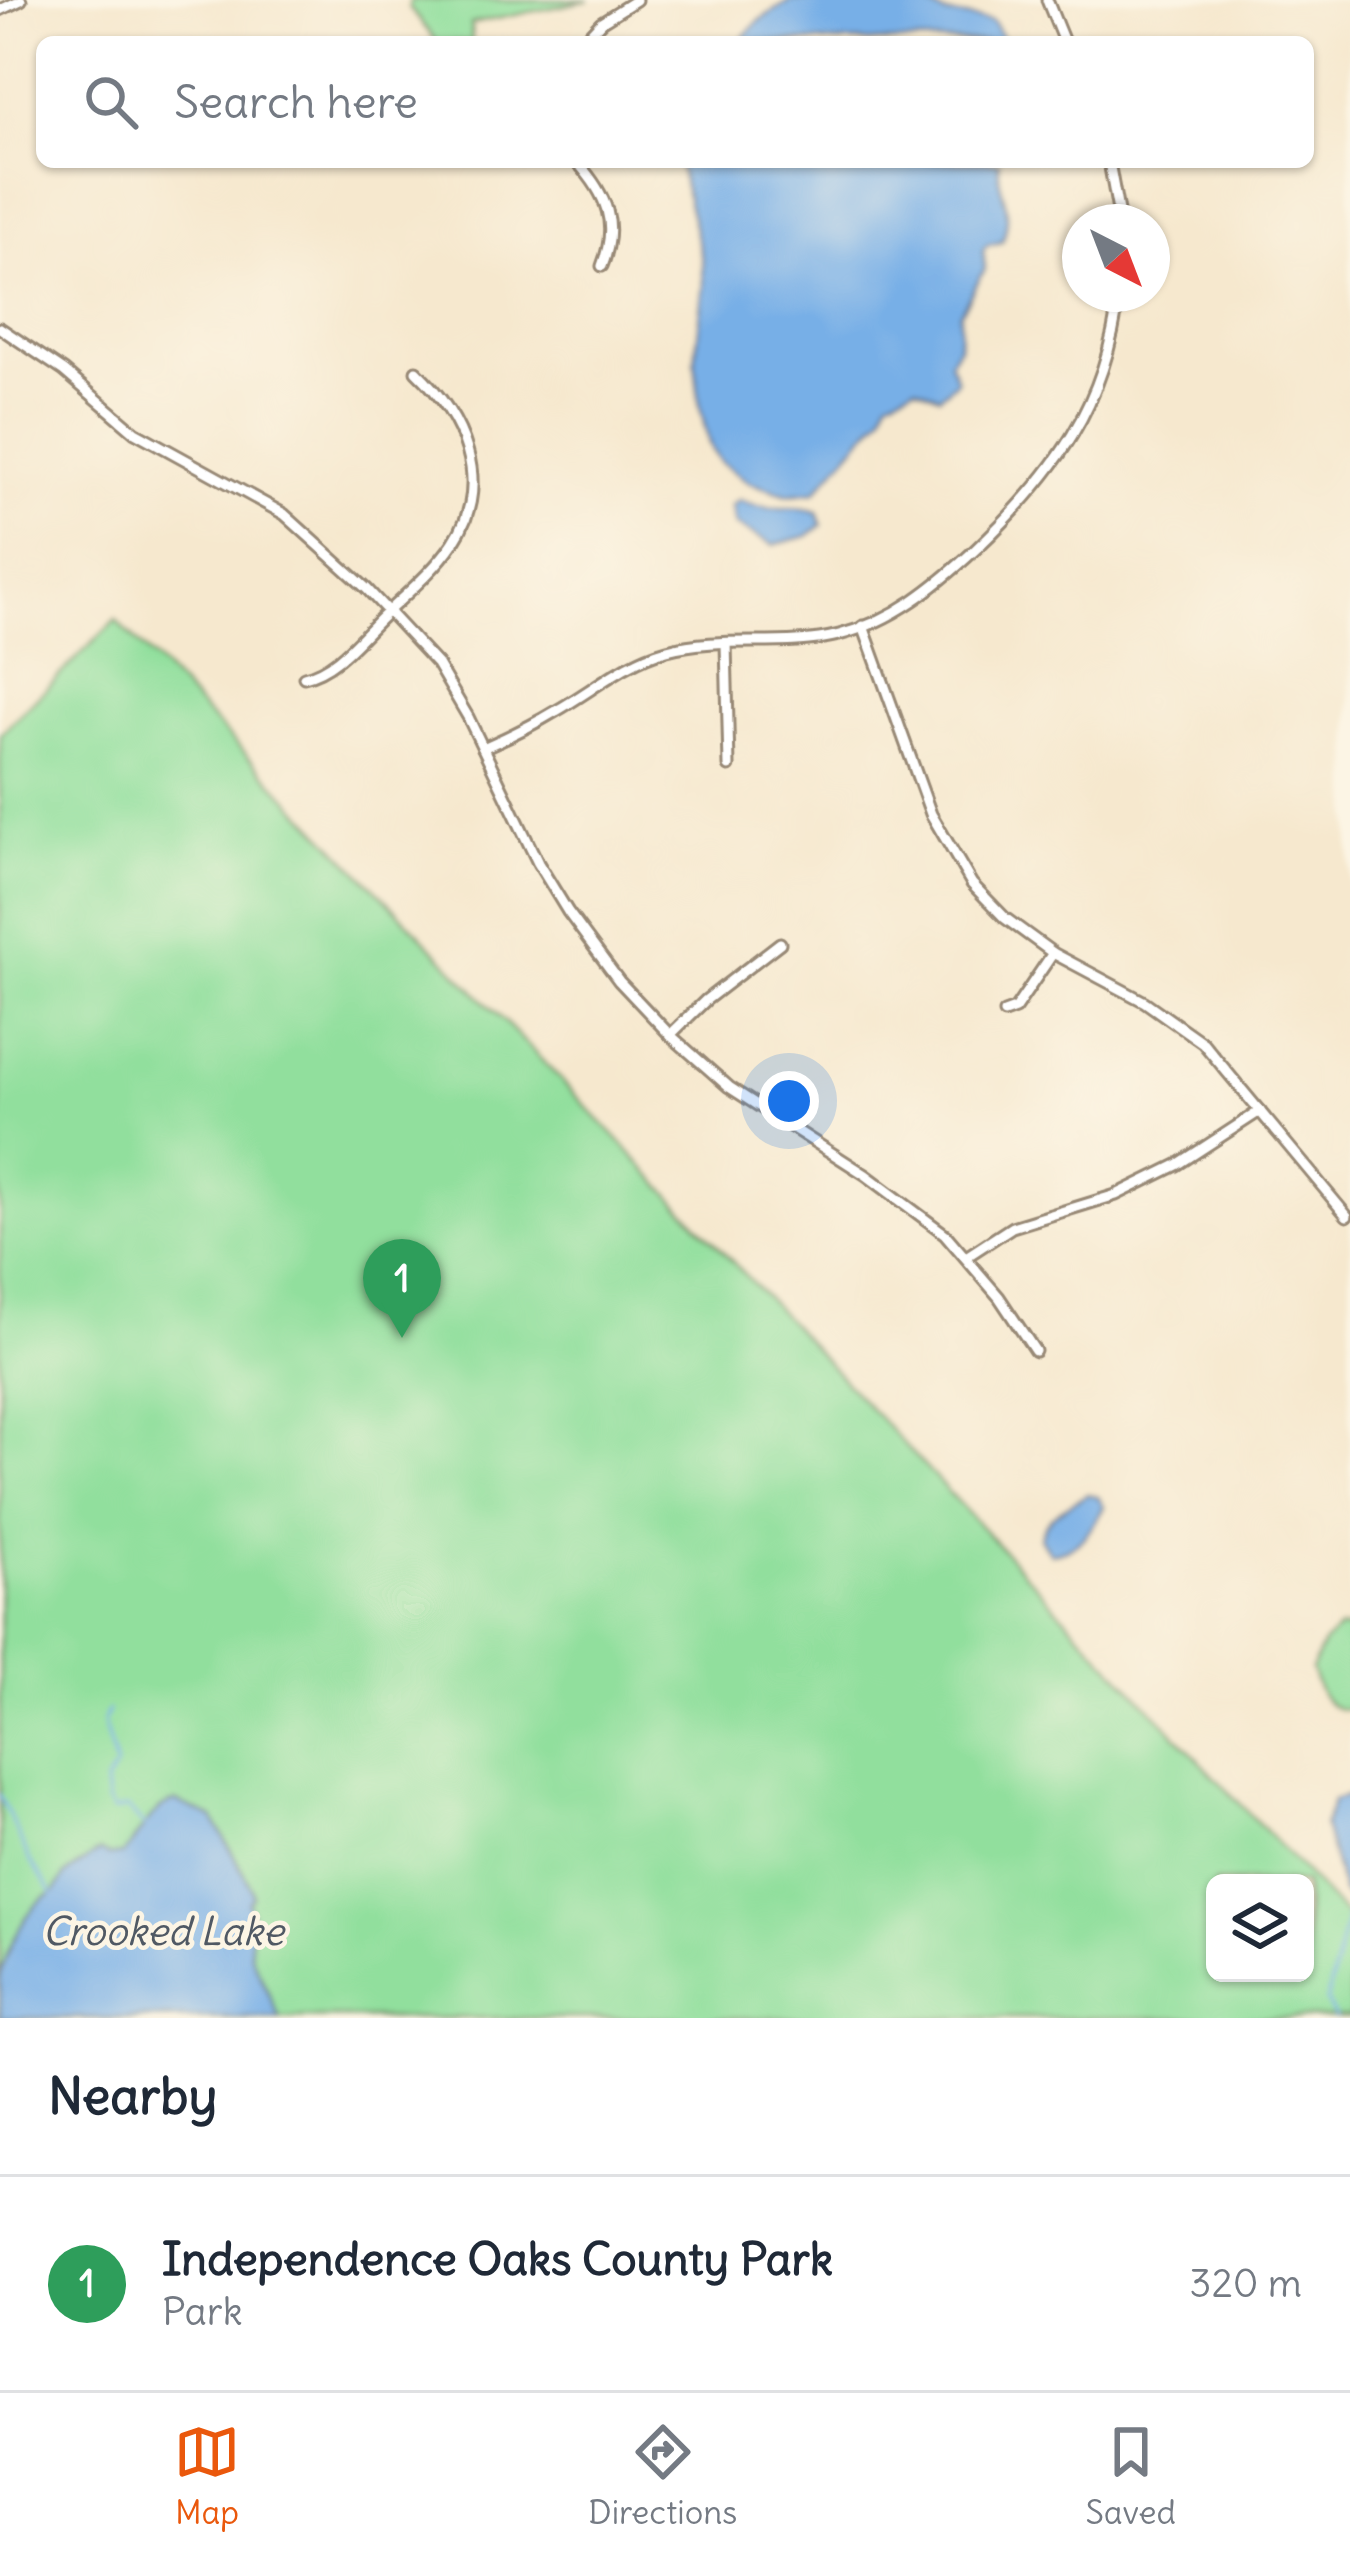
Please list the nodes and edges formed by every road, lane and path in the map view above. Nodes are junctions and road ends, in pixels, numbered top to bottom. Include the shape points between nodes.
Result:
1 (22, 0) edge
2 (636, 0) edge
3 (1047, 0) edge
4 (0, 10) edge
5 (588, 36) edge
6 (1062, 36) edge
7 (581, 168) edge
8 (1110, 168) edge
9 (1117, 204) edge
10 (602, 266) dead end
11 (1115, 312) edge
12 (0, 328) edge
13 (416, 371) dead end
14 (388, 611) junction
15 (863, 626) junction
16 (726, 643) junction
17 (304, 677) dead end
18 (483, 748) junction
19 (729, 766) dead end
20 (779, 944) dead end
21 (1053, 953) junction
22 (1004, 1013) dead end
23 (670, 1035) junction
24 (1260, 1112) junction
25 (1347, 1216) dead end
26 (966, 1257) junction
27 (1035, 1352) dead end

1 - 4 street
2 - 5 street
3 - 6 street
7 - 10 street via 609,210
8 - 9 street
11 - 15 street via 1102,376 1052,470 940,582
12 - 14 street via 135,432 284,514
13 - 14 street via 459,424 470,504 454,542
14 - 17 street via 329,668
14 - 18 street via 437,664
15 - 16 street via 800,641
15 - 21 street via 954,860 1005,918
16 - 18 street via 644,658
16 - 19 street
18 - 23 street via 568,912
20 - 23 street
21 - 22 street via 1015,1010
21 - 24 street via 1203,1043
23 - 26 street via 729,1087 866,1175
24 - 25 street
24 - 26 street via 1177,1165 1085,1207 1012,1227
26 - 27 street

